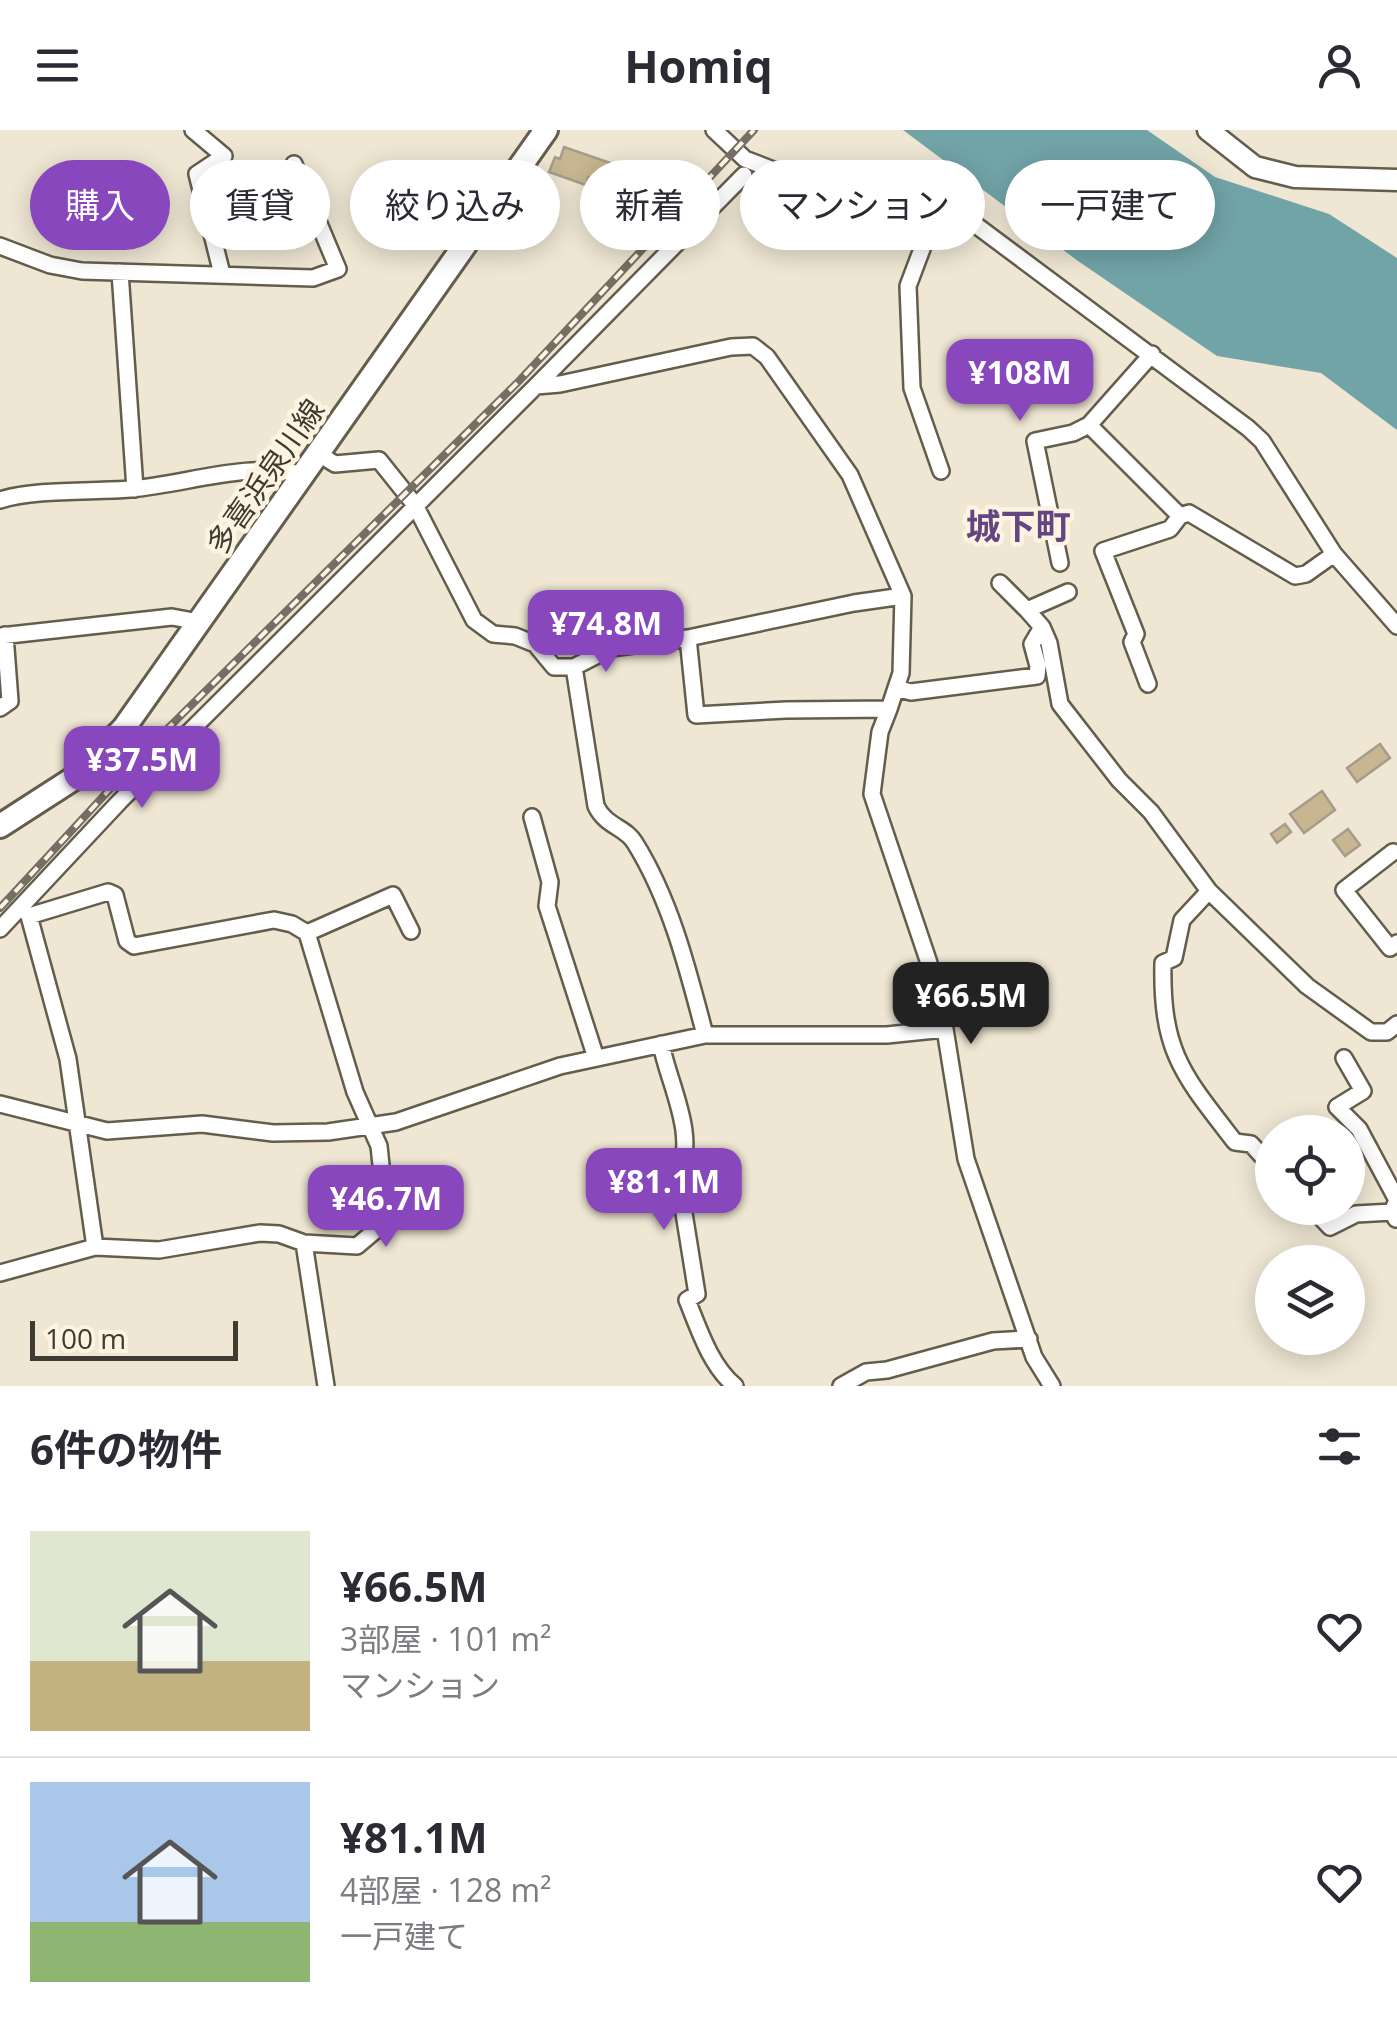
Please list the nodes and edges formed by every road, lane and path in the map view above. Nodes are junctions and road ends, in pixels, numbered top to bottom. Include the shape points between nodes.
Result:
1 (193, 130) edge
2 (546, 130) edge
3 (714, 130) edge
4 (1208, 130) edge
5 (745, 160) edge
6 (740, 179) edge
7 (1397, 180) edge
8 (985, 231) edge
9 (0, 246) edge
10 (330, 250) edge
11 (922, 250) edge
12 (120, 272) junction
13 (222, 274) junction
14 (1152, 354) junction
15 (536, 386) junction
16 (1089, 426) junction
17 (319, 454) junction
18 (941, 470) dead end
19 (305, 475) junction
20 (135, 488) junction
21 (0, 500) edge
22 (415, 506) junction
23 (1180, 516) junction
24 (1334, 554) junction
25 (1060, 562) dead end
26 (1000, 583) dead end
27 (1068, 592) dead end
28 (903, 596) junction
29 (1027, 610) junction
30 (199, 622) junction
31 (1397, 626) edge
32 (1042, 627) junction
33 (3, 636) edge
34 (688, 638) junction
35 (574, 667) junction
36 (1148, 684) dead end
37 (896, 688) junction
38 (0, 708) edge
39 (889, 709) junction
40 (532, 817) dead end
41 (0, 826) edge
42 (1393, 852) dead end
43 (1208, 891) junction
44 (27, 909) junction
45 (0, 929) edge
46 (411, 931) dead end
47 (307, 934) junction
48 (1397, 943) edge
49 (1397, 1024) edge
50 (945, 1029) junction
51 (705, 1036) junction
52 (661, 1044) junction
53 (596, 1058) junction
54 (1344, 1058) dead end
55 (0, 1104) edge
56 (77, 1125) junction
57 (372, 1127) junction
58 (1255, 1148) edge
59 (1365, 1214) edge
60 (1395, 1216) edge
61 (304, 1244) junction
62 (95, 1247) junction
63 (0, 1273) edge
64 (1029, 1339) junction
65 (326, 1386) edge
66 (735, 1386) edge
67 (841, 1386) edge
68 (1052, 1386) edge

1 - 13 street via 224,156 197,174
2 - 17 main road, 多喜浜泉川線
3 - 5 street
4 - 7 street via 1256,167 1294,176
6 - 15 street
8 - 14 street
9 - 12 street via 50,265
10 - 13 street via 338,269 300,280
11 - 18 street via 908,286 912,388
12 - 13 street
12 - 20 street
14 - 16 street
14 - 24 street via 1262,441
15 - 22 street
15 - 28 street via 753,346 850,475
16 - 23 street
16 - 25 street via 1035,442
17 - 19 main road, 多喜浜泉川線
17 - 22 street via 335,464 379,460
19 - 20 street via 260,471
19 - 30 main road, 多喜浜泉川線
20 - 21 street
22 - 35 street via 474,620 493,634 536,644 554,667
22 - 44 street via 120,801
23 - 24 street via 1190,513 1294,576
23 - 36 street via 1170,529 1102,550
24 - 31 street
26 - 29 street
27 - 29 street
28 - 34 street
28 - 37 street
29 - 32 street
30 - 33 street via 172,618
30 - 41 main road, 多喜浜泉川線 via 124,728 76,776
32 - 37 street via 1032,644 1038,676 911,692
32 - 43 street via 1060,704
33 - 38 street via 10,701
34 - 35 street via 611,648
34 - 39 street via 696,715
35 - 51 street via 596,806 602,819 634,838 674,928
37 - 39 street
39 - 50 street via 872,794
40 - 53 street via 550,882 547,906
42 - 48 street via 1344,890 1390,948
43 - 49 street via 1308,986 1371,1032
43 - 58 street via 1182,920 1174,958 1163,963 1162,1008 1183,1076 1235,1142
44 - 45 street
44 - 47 street via 115,894 126,940 134,946 274,920
44 - 56 street via 68,1059
46 - 47 street via 392,894
47 - 57 street via 354,1092
50 - 51 street
50 - 64 street via 966,1158
51 - 52 street
52 - 53 street
52 - 66 street via 686,1138 678,1176 696,1294 687,1300 703,1340
53 - 57 street
54 - 60 street via 1363,1090 1337,1107 1359,1129 1396,1200
55 - 56 street
56 - 57 street via 108,1130 202,1124 273,1132
56 - 62 street
57 - 61 street via 381,1165 376,1230 357,1246
59 - 60 street
61 - 62 street via 260,1234 158,1250
61 - 65 street
62 - 63 street
64 - 67 street via 866,1372
64 - 68 street

